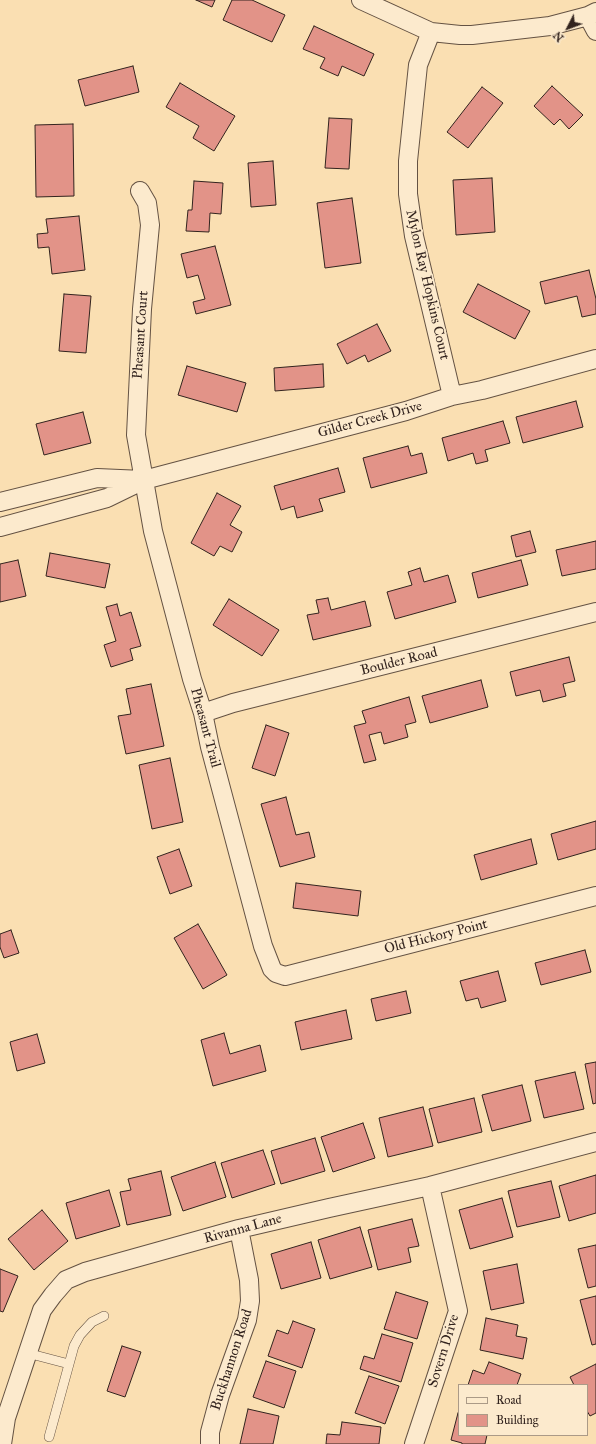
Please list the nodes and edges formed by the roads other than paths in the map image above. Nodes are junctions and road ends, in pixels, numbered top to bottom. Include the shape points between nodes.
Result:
1 (361, 0) edge
2 (593, 20) edge
3 (430, 32) junction
4 (140, 191) dead end
5 (596, 359) edge
6 (452, 396) junction
7 (144, 480) junction
8 (0, 502) edge
9 (0, 527) edge
10 (596, 612) edge
11 (203, 713) junction
12 (596, 896) edge
13 (276, 973) joint
14 (596, 1142) edge
15 (430, 1186) junction
16 (239, 1229) junction
17 (104, 1316) dead end
18 (27, 1353) junction
19 (69, 1364) junction
20 (49, 1437) dead end
21 (2, 1444) edge
22 (210, 1444) edge
23 (414, 1444) edge

1 - 3 street
2 - 3 street via 472,35
3 - 6 street, Mylon Ray Hopkins Court via 418,65 408,161 408,194 414,236
4 - 7 street, Pheasant Court via 147,203 150,225 142,309 136,435
5 - 6 street, Gilder Creek Drive
6 - 7 street, Gilder Creek Drive via 398,413
7 - 8 street, Gilder Creek Drive via 97,478
7 - 9 street, Gilder Creek Drive via 107,498
7 - 11 street, Pheasant Trail via 153,531
10 - 11 street, Boulder Road via 241,701
11 - 13 street, Pheasant Trail via 262,946
12 - 13 street, Old Hickory Point via 285,976
14 - 15 street, Rivanna Lane
15 - 16 street, Rivanna Lane
15 - 23 street, Sovern Drive via 458,1311
16 - 18 street, Rivanna Lane via 85,1272 66,1280 42,1310
16 - 22 street, Buckhannon Road via 249,1280 250,1301 247,1320 220,1395 210,1432
17 - 19 lane via 92,1322 80,1335
18 - 19 lane
18 - 21 street, Rivanna Lane via 6,1418
19 - 20 lane

